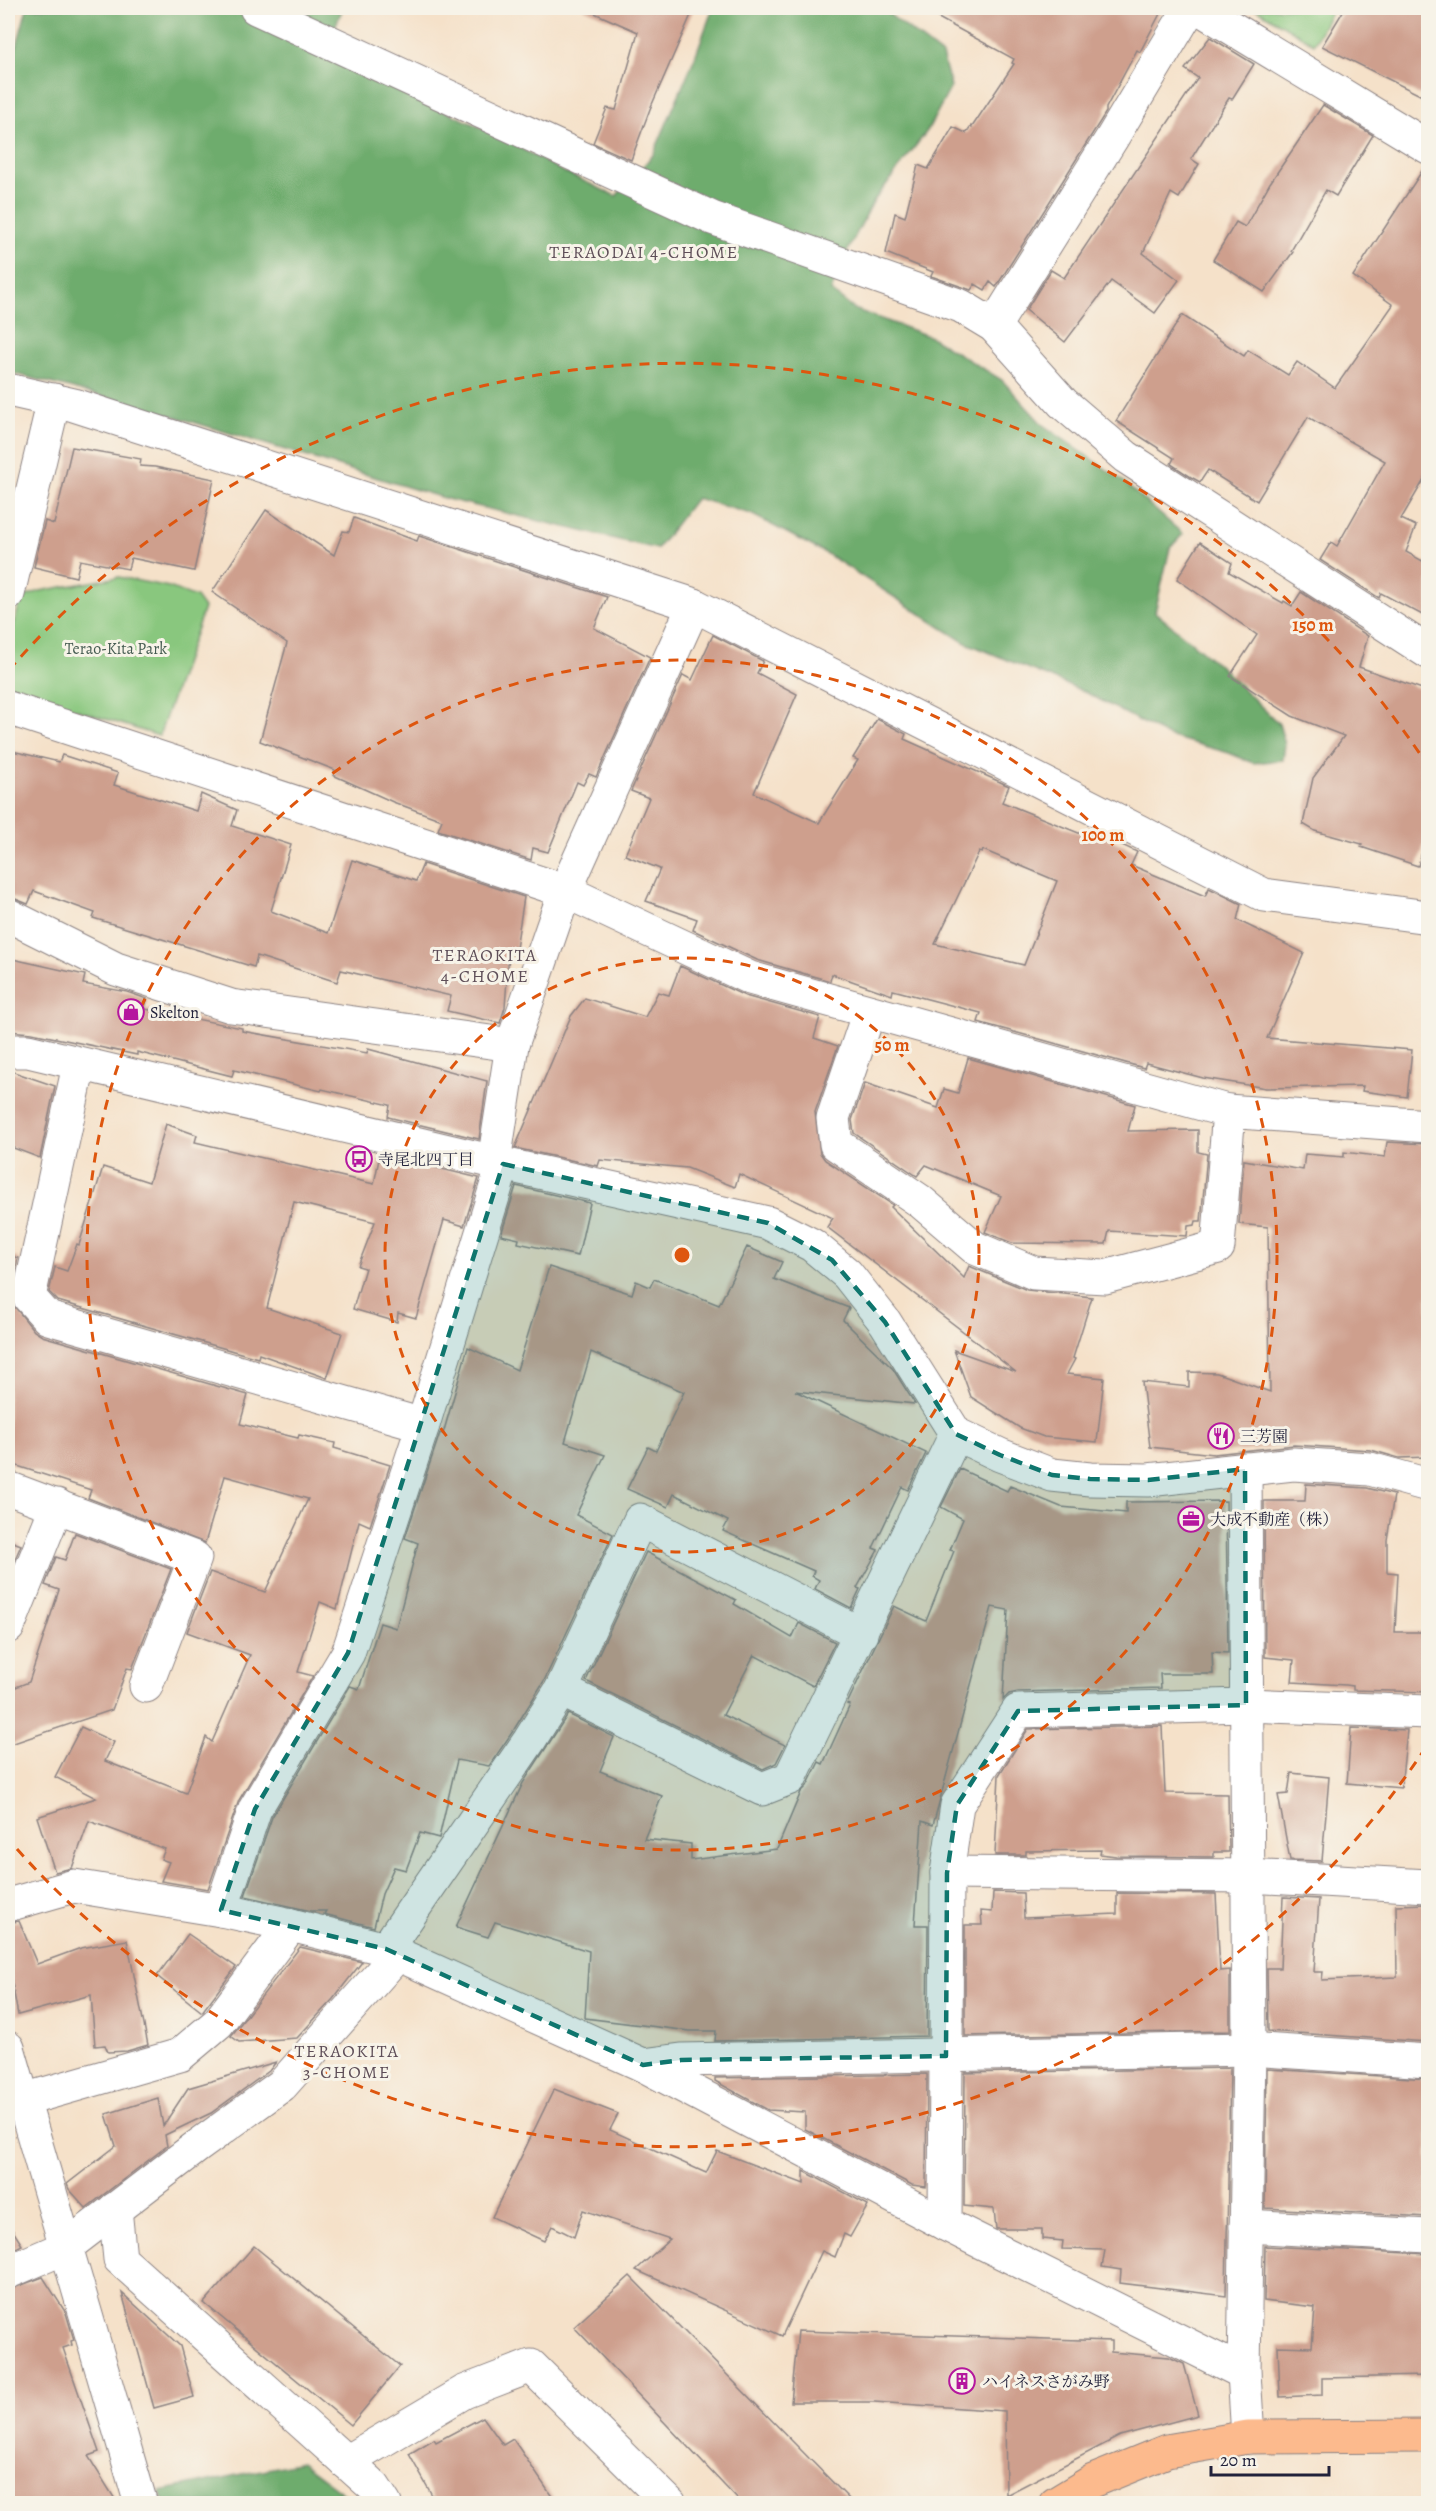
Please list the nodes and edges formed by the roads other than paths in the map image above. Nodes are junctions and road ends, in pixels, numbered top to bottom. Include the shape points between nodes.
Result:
1 (256, 8) edge
2 (1190, 8) edge
3 (1199, 8) edge
4 (1428, 147) edge
5 (994, 326) junction
6 (8, 390) edge
7 (54, 400) junction
8 (8, 594) edge
9 (694, 604) junction
10 (1428, 652) edge
11 (8, 708) edge
12 (565, 891) junction
13 (8, 915) edge
14 (1428, 917) edge
15 (869, 1012) junction
16 (512, 1045) junction
17 (8, 1051) edge
18 (79, 1065) junction
19 (1229, 1111) junction
20 (1428, 1126) edge
21 (498, 1163) junction
22 (423, 1425) junction
23 (957, 1434) junction
24 (1245, 1469) junction
25 (1428, 1485) edge
26 (8, 1488) edge
27 (57, 1505) junction
28 (8, 1627) edge
29 (861, 1634) junction
30 (146, 1686) dead end
31 (561, 1690) junction
32 (1246, 1705) junction
33 (1428, 1712) edge
34 (947, 1873) junction
35 (1248, 1876) junction
36 (1428, 1886) edge
37 (8, 1905) edge
38 (221, 1910) junction
39 (291, 1924) junction
40 (392, 1952) junction
41 (8, 2048) edge
42 (1249, 2049) junction
43 (946, 2056) junction
44 (1428, 2061) edge
45 (643, 2066) junction
46 (22, 2100) junction
47 (115, 2209) junction
48 (945, 2224) junction
49 (1246, 2226) junction
50 (1428, 2236) edge
51 (66, 2247) junction
52 (8, 2272) edge
53 (1244, 2373) junction
54 (1428, 2436) edge
55 (1248, 2437) junction
56 (346, 2462) junction
57 (1092, 2492) edge
58 (141, 2504) edge
59 (384, 2504) edge
60 (670, 2504) edge
61 (1055, 2504) edge

1 - 5 street via 712,218 961,306
2 - 5 street
3 - 4 street
5 - 10 street via 1063,403 1126,457
6 - 7 street
7 - 8 street
7 - 9 street
9 - 12 street
9 - 14 street via 1264,895
11 - 12 street
12 - 15 street via 750,978
12 - 16 street
13 - 16 street via 116,969 231,1006
15 - 19 street
15 - 19 street via 833,1118 836,1144 920,1201 975,1248 1034,1273 1105,1277 1218,1247
16 - 21 street
17 - 18 street via 28,1051
18 - 21 street
18 - 22 street via 29,1298 48,1317
19 - 20 street
21 - 22 street
21 - 23 street via 768,1223 812,1245 847,1274 885,1322
22 - 38 street via 348,1653 255,1809
23 - 24 street via 1052,1475 1148,1480
23 - 29 street
24 - 25 street via 1293,1464 1370,1469
24 - 32 street
26 - 27 street
27 - 28 street
27 - 30 street via 195,1558
29 - 31 street via 790,1778 762,1789
29 - 31 street via 640,1520
31 - 40 street
32 - 33 street
32 - 34 street via 1018,1711 957,1805
32 - 35 street
34 - 35 street
34 - 43 street
35 - 36 street
35 - 42 street
37 - 38 street via 74,1886
38 - 39 street
39 - 40 street
39 - 46 street via 218,2023 180,2055
40 - 45 street
40 - 47 street via 282,2085
41 - 46 street
42 - 43 street
42 - 44 street
42 - 49 street
43 - 45 street via 681,2060
43 - 48 street
45 - 48 street
46 - 51 street
47 - 51 street
47 - 56 street via 120,2259
48 - 53 street
49 - 50 street
49 - 53 street
51 - 52 street
51 - 58 street
53 - 55 street
54 - 55 main road
55 - 57 main road via 1167,2451
56 - 59 street via 374,2487
56 - 60 street via 464,2392 531,2366
57 - 61 main road

